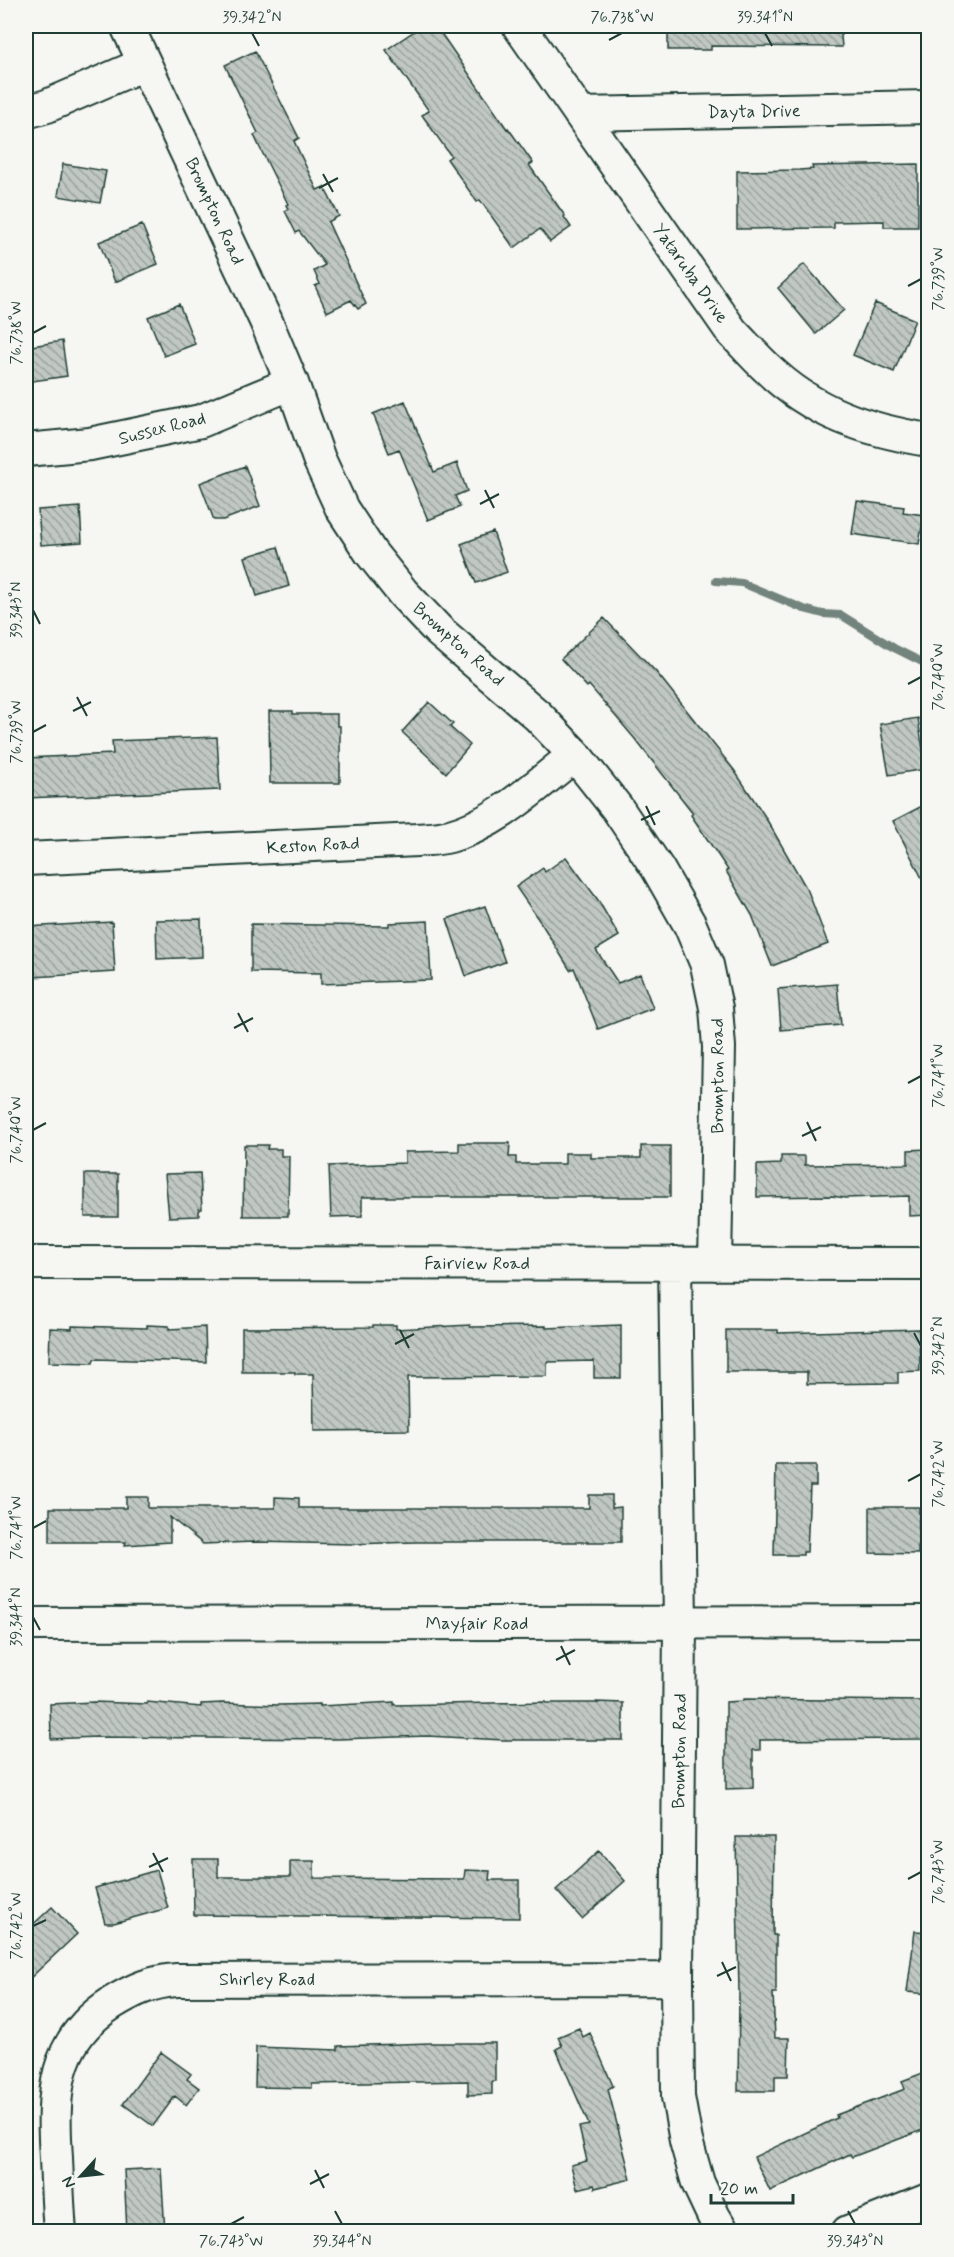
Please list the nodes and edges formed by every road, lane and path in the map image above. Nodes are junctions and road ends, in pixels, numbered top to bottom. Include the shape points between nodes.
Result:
1 (127, 26) edge
2 (519, 26) edge
3 (144, 64) junction
4 (928, 107) edge
5 (26, 112) edge
6 (580, 114) junction
7 (292, 383) junction
8 (928, 440) edge
9 (26, 450) edge
10 (575, 755) junction
11 (26, 859) edge
12 (26, 1263) edge
13 (675, 1263) junction
14 (715, 1264) junction
15 (928, 1264) edge
16 (928, 1622) edge
17 (680, 1623) junction
18 (26, 1624) edge
19 (677, 1979) junction
20 (928, 2200) edge
21 (60, 2232) edge
22 (723, 2232) edge
23 (848, 2232) edge

1 - 3 street, Brompton Road
2 - 6 street, Yataruba Drive
3 - 5 street
3 - 7 street, Brompton Road
4 - 6 street, Dayta Drive
6 - 8 street, Yataruba Drive via 732,332 768,369 801,396 846,420 885,433
7 - 9 street, Sussex Road via 201,421 90,444
7 - 10 street, Brompton Road via 342,509 372,553 439,631 538,716
10 - 11 street, Keston Road via 504,810 480,825 448,837
10 - 14 street, Brompton Road via 658,869 690,925 706,965 716,1008 719,1047
12 - 13 street, Fairview Road
13 - 14 street, Fairview Road
13 - 17 street, Brompton Road
14 - 15 street, Fairview Road
16 - 17 street, Mayfair Road
17 - 18 street, Mayfair Road
17 - 19 street, Brompton Road
19 - 21 street, Shirley Road via 153,1982 99,2011 78,2032 63,2059 55,2086 54,2121
19 - 22 street, Brompton Road via 678,2097 698,2182
20 - 23 street

